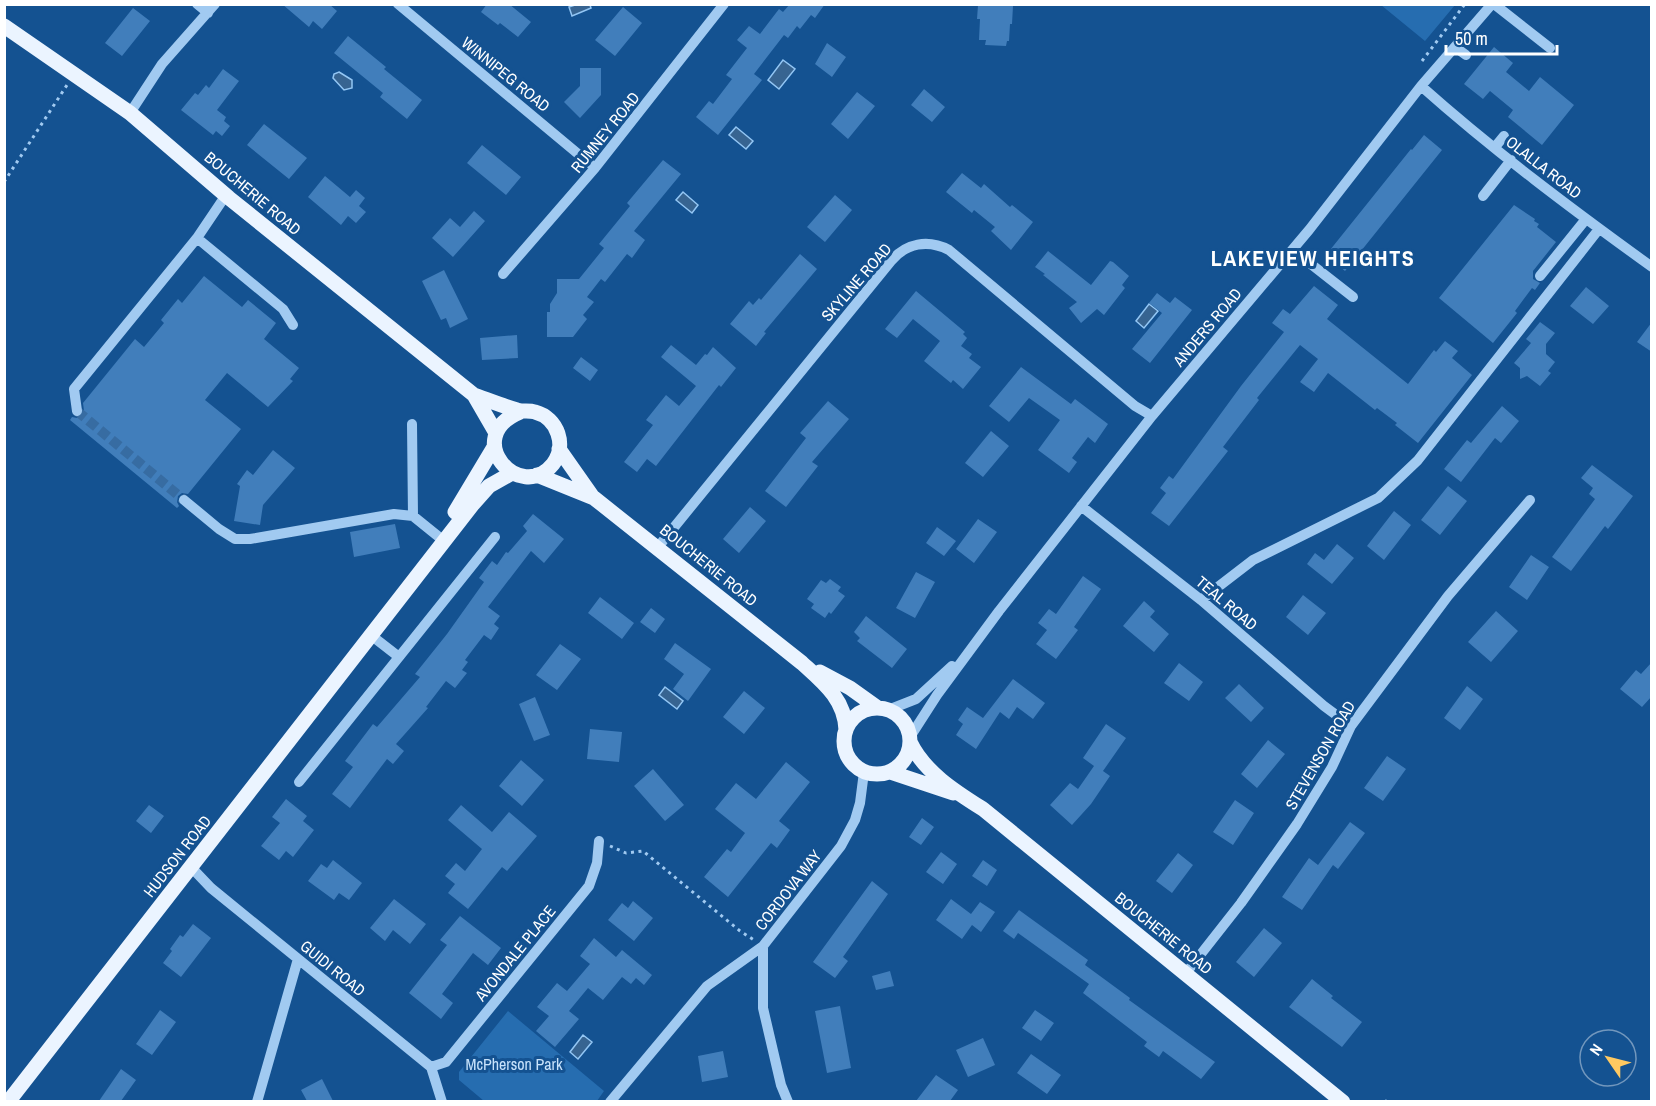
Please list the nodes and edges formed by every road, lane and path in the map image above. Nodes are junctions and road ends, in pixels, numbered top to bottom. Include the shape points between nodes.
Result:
1 (197, 4) edge
2 (398, 4) edge
3 (724, 4) edge
4 (1465, 4) edge
5 (1493, 4) edge
6 (211, 9) edge
7 (4, 26) edge
8 (1455, 47) junction
9 (1550, 48) dead end
10 (1466, 55) dead end
11 (1422, 61) dead end
12 (74, 74) junction
13 (1421, 86) junction
14 (130, 113) junction
15 (1504, 136) dead end
16 (1495, 147) junction
17 (1511, 160) junction
18 (596, 168) junction
19 (4, 182) edge
20 (226, 195) junction
21 (1483, 196) dead end
22 (1586, 219) junction
23 (1599, 229) junction
24 (197, 238) junction
25 (1293, 250) junction
26 (1652, 267) edge
27 (503, 274) dead end
28 (1540, 276) dead end
29 (1353, 297) dead end
30 (293, 326) dead end
31 (474, 395) junction
32 (77, 411) dead end
33 (520, 412) junction
34 (1152, 416) junction
35 (412, 424) dead end
36 (495, 440) junction
37 (559, 449) junction
38 (512, 473) junction
39 (537, 475) junction
40 (592, 496) junction
41 (184, 500) tunnel mouth
42 (1530, 500) dead end
43 (1081, 506) junction
44 (413, 516) junction
45 (439, 537) junction
46 (495, 537) dead end
47 (658, 547) junction
48 (1201, 600) junction
49 (373, 634) junction
50 (975, 646) junction
51 (399, 657) junction
52 (802, 663) junction
53 (883, 709) junction
54 (1351, 726) junction
55 (846, 730) junction
56 (910, 740) junction
57 (864, 772) junction
58 (890, 772) junction
59 (298, 782) dead end
60 (960, 795) junction
61 (599, 841) joint
62 (191, 867) junction
63 (763, 945) junction
64 (298, 959) junction
65 (1186, 973) junction
66 (431, 1067) junction
67 (8, 1101) edge
68 (257, 1101) edge
69 (442, 1101) edge
70 (610, 1101) edge
71 (788, 1101) edge
72 (1343, 1101) edge

1 - 6 street
2 - 18 street, WINNIPEG ROAD
3 - 18 street, RUMNEY ROAD
4 - 11 path
5 - 8 street, ANDERS ROAD
5 - 9 street
6 - 14 street via 162,64
7 - 12 main road, BOUCHERIE ROAD
8 - 10 street
8 - 13 street, ANDERS ROAD
12 - 14 main road, BOUCHERIE ROAD
12 - 19 path
13 - 16 street, OLALLA ROAD
13 - 25 street, ANDERS ROAD
14 - 20 main road, BOUCHERIE ROAD
15 - 16 street
16 - 17 street, OLALLA ROAD
17 - 21 street
17 - 22 street, OLALLA ROAD
18 - 27 street, RUMNEY ROAD
20 - 24 street
20 - 31 main road, BOUCHERIE ROAD
22 - 23 street, OLALLA ROAD
22 - 28 street
23 - 26 street, OLALLA ROAD
23 - 48 street via 1418,460 1378,498 1254,560
24 - 30 street via 283,309
24 - 32 street via 74,389
25 - 29 street
25 - 34 street, ANDERS ROAD
31 - 33 main road, BOUCHERIE ROAD
31 - 36 main road, BOUCHERIE ROAD
33 - 36 main road via 504,420
33 - 37 main road, BOUCHERIE ROAD via 537,412 550,421 560,438
34 - 43 street, ANDERS ROAD
34 - 47 street, SKYLINE ROAD via 1135,406 949,250 928,243 914,245 891,261
35 - 44 street
36 - 38 main road, BOUCHERIE ROAD via 497,457
36 - 45 main road, HUDSON ROAD via 465,498
37 - 39 main road via 552,466
37 - 40 main road, BOUCHERIE ROAD
38 - 39 main road, BOUCHERIE ROAD
38 - 49 main road, HUDSON ROAD via 489,486 473,504
39 - 40 main road, BOUCHERIE ROAD
40 - 47 main road, BOUCHERIE ROAD
41 - 44 street via 219,529 235,538 250,540 394,514
42 - 54 street, STEVENSON ROAD via 1448,596
43 - 48 street, TEAL ROAD
43 - 50 street, ANDERS ROAD
44 - 45 street
45 - 49 main road, HUDSON ROAD
46 - 51 street
47 - 52 main road, BOUCHERIE ROAD
48 - 54 street, TEAL ROAD
49 - 51 street
49 - 62 main road, HUDSON ROAD
50 - 53 street, ANDERS ROAD via 916,699
50 - 56 street, ANDERS ROAD via 937,695
51 - 59 street
52 - 53 main road, BOUCHERIE ROAD
52 - 55 main road, BOUCHERIE ROAD via 837,698 846,718
53 - 55 main road via 858,713
53 - 56 main road via 903,720
54 - 65 street, STEVENSON ROAD via 1332,767 1297,824
55 - 57 main road via 846,755
56 - 58 main road via 906,757
56 - 60 main road, BOUCHERIE ROAD via 916,755
57 - 58 main road
57 - 63 street, CORDOVA WAY via 855,820 841,846
58 - 60 main road, BOUCHERIE ROAD
60 - 65 main road, BOUCHERIE ROAD via 983,809
61 - 63 path via 626,853 643,851 740,931
61 - 66 street, AVONDALE PLACE via 589,886 446,1062
62 - 64 street, GUIDI ROAD
62 - 67 main road, HUDSON ROAD
63 - 70 street via 707,986
63 - 71 street, CORDOVA WAY via 763,1008
64 - 66 street, GUIDI ROAD
64 - 68 street
65 - 72 main road, BOUCHERIE ROAD
66 - 69 street

